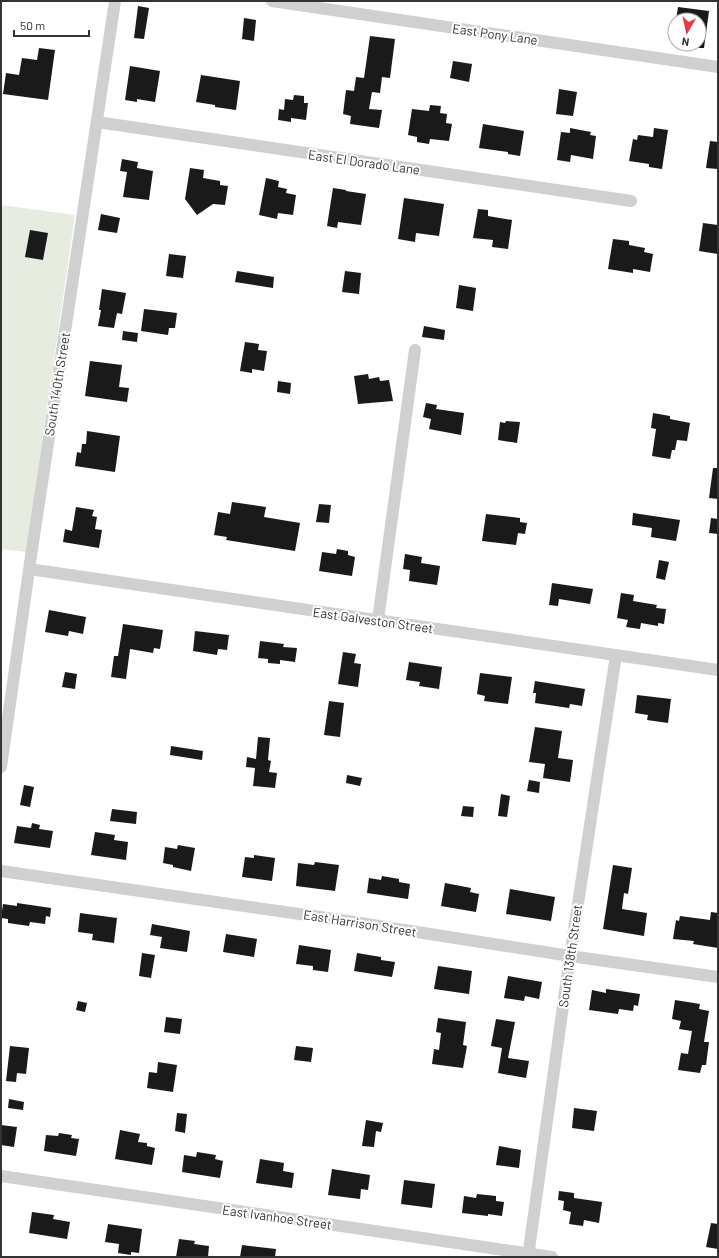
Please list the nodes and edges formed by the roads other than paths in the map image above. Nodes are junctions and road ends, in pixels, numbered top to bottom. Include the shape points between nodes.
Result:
1 (115, 1) edge
2 (272, 1) edge
3 (718, 67) edge
4 (97, 122) junction
5 (631, 201) dead end
6 (415, 350) dead end
7 (29, 569) junction
8 (378, 620) junction
9 (616, 655) junction
10 (718, 670) edge
11 (1, 767) edge
12 (1, 871) edge
13 (570, 956) junction
14 (718, 977) edge
15 (1, 1176) edge
16 (528, 1255) edge
17 (552, 1257) edge

1 - 4 street, South 140th Street
2 - 3 street, East Pony Lane
4 - 5 street, East El Dorado Lane
4 - 7 street, South 140th Street
6 - 8 street
7 - 8 street, East Galveston Street
7 - 11 street, South 140th Street
8 - 9 street, East Galveston Street
9 - 10 street, East Galveston Street
9 - 13 street, South 138th Street
12 - 13 street, East Harrison Street
13 - 14 street, East Harrison Street
13 - 16 street, South 138th Street
15 - 16 street, East Ivanhoe Street
16 - 17 street, East Ivanhoe Street

